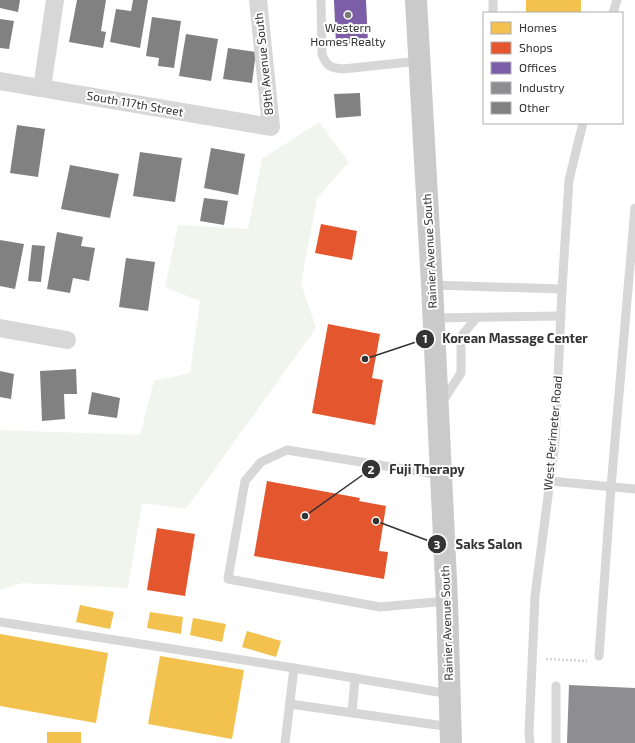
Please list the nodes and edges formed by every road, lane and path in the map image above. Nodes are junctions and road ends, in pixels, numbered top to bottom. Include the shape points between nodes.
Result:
1 (55, 0) edge
2 (258, 0) edge
3 (321, 0) edge
4 (416, 0) edge
5 (493, 0) edge
6 (617, 0) edge
7 (493, 12) edge
8 (613, 12) edge
9 (419, 61) junction
10 (0, 81) edge
11 (42, 88) junction
12 (583, 124) edge
13 (271, 127) joint
14 (635, 208) edge
15 (432, 285) junction
16 (562, 289) junction
17 (561, 316) junction
18 (477, 317) junction
19 (433, 318) junction
20 (0, 328) edge
21 (67, 340) dead end
22 (438, 408) junction
23 (441, 475) junction
24 (550, 481) junction
25 (611, 487) junction
26 (635, 489) edge
27 (448, 601) junction
28 (0, 622) edge
29 (599, 656) dead end
30 (543, 659) dead end
31 (575, 661) dead end
32 (294, 668) junction
33 (355, 678) junction
34 (556, 686) dead end
35 (450, 694) junction
36 (290, 704) junction
37 (352, 713) junction
38 (451, 735) edge
39 (285, 743) edge
40 (530, 743) edge
41 (556, 743) edge

1 - 11 street
2 - 13 street, 89th Avenue South
3 - 9 lane via 322,54 329,66 343,69
4 - 9 main road, Rainier Avenue South
5 - 7 lane
6 - 8 lane
9 - 15 main road, Rainier Avenue South
10 - 11 street, South 117th Street
11 - 13 street, South 117th Street
12 - 16 lane, West Perimeter Road via 569,180
14 - 25 lane
15 - 16 lane
15 - 19 main road, Rainier Avenue South
16 - 17 lane, West Perimeter Road
17 - 18 lane
17 - 24 lane, West Perimeter Road via 555,442
18 - 19 lane
18 - 22 lane via 463,334 461,373
19 - 22 main road, Rainier Avenue South
20 - 21 street
22 - 23 main road, Rainier Avenue South
23 - 27 main road, Rainier Avenue South
23 - 27 lane via 287,450 261,462 245,480 228,579 380,607
24 - 25 lane
24 - 40 lane, West Perimeter Road via 535,596
25 - 26 lane
25 - 29 lane
27 - 35 main road, Rainier Avenue South
28 - 32 lane
30 - 31 path
32 - 33 lane
32 - 36 lane
33 - 35 lane
33 - 37 lane
34 - 41 lane
35 - 38 main road, Rainier Avenue South
36 - 37 lane
36 - 39 lane
37 - 38 lane

